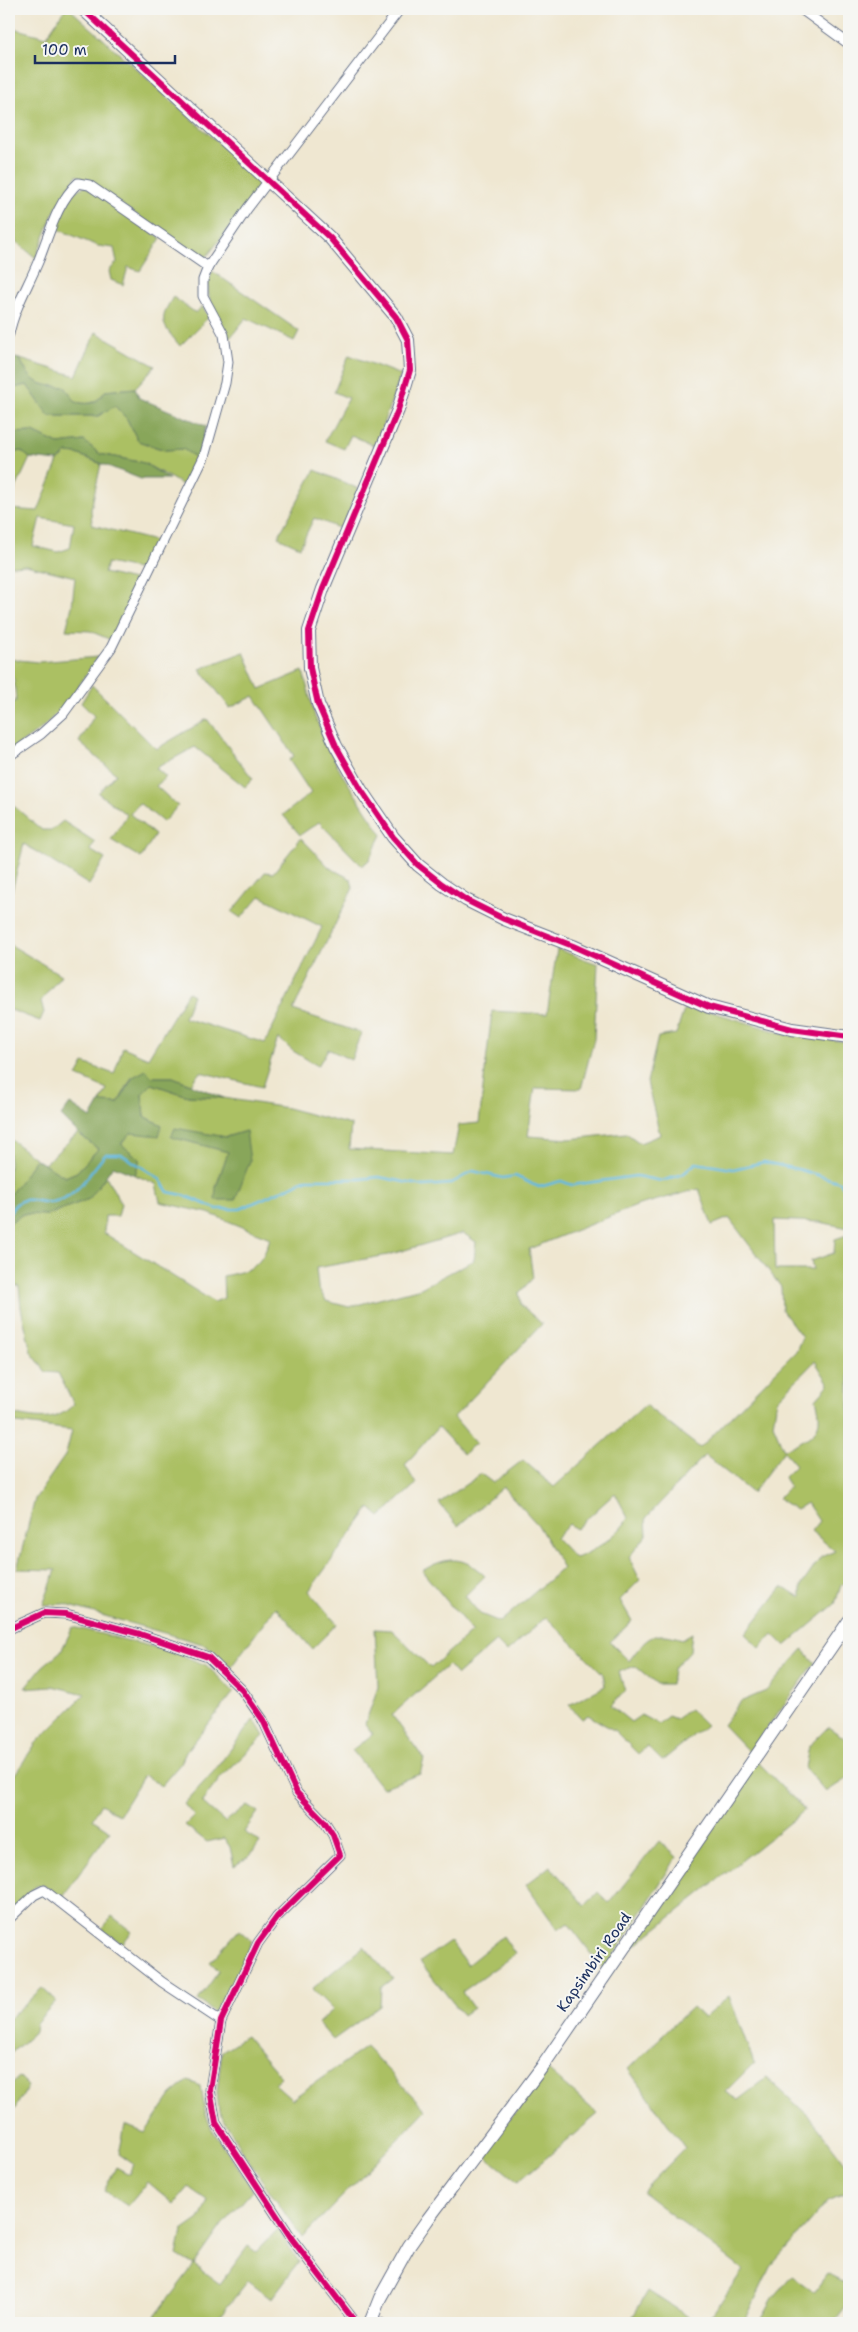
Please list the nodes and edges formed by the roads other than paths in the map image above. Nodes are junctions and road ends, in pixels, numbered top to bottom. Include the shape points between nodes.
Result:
1 (83, 9) edge
2 (400, 9) edge
3 (801, 9) edge
4 (849, 44) edge
5 (270, 181) junction
6 (208, 267) junction
7 (9, 334) edge
8 (9, 756) edge
9 (849, 1038) edge
10 (849, 1621) edge
11 (9, 1629) edge
12 (9, 1919) edge
13 (221, 2021) junction
14 (374, 2322) edge
15 (356, 2323) edge

1 - 5 street
2 - 5 street
3 - 4 street
5 - 6 street
5 - 9 street via 330,238 364,278 396,318 408,340 410,353 410,370 398,410 323,589 309,631 310,668 318,704 336,746 361,790 393,837 418,865 466,900 709,1007 792,1030
6 - 7 street via 89,184 78,183 53,221
6 - 8 street via 203,280 203,296 224,335 228,362 204,457 112,648 63,714
10 - 14 street, Kapsimbiri Road via 542,2067 428,2219 380,2298
11 - 13 street via 44,1613 66,1614 208,1657 242,1690 273,1737 297,1793 333,1835 340,1855 277,1917 258,1943
12 - 13 street via 34,1895 44,1890 162,1982
13 - 15 street via 210,2090 216,2123 292,2239

